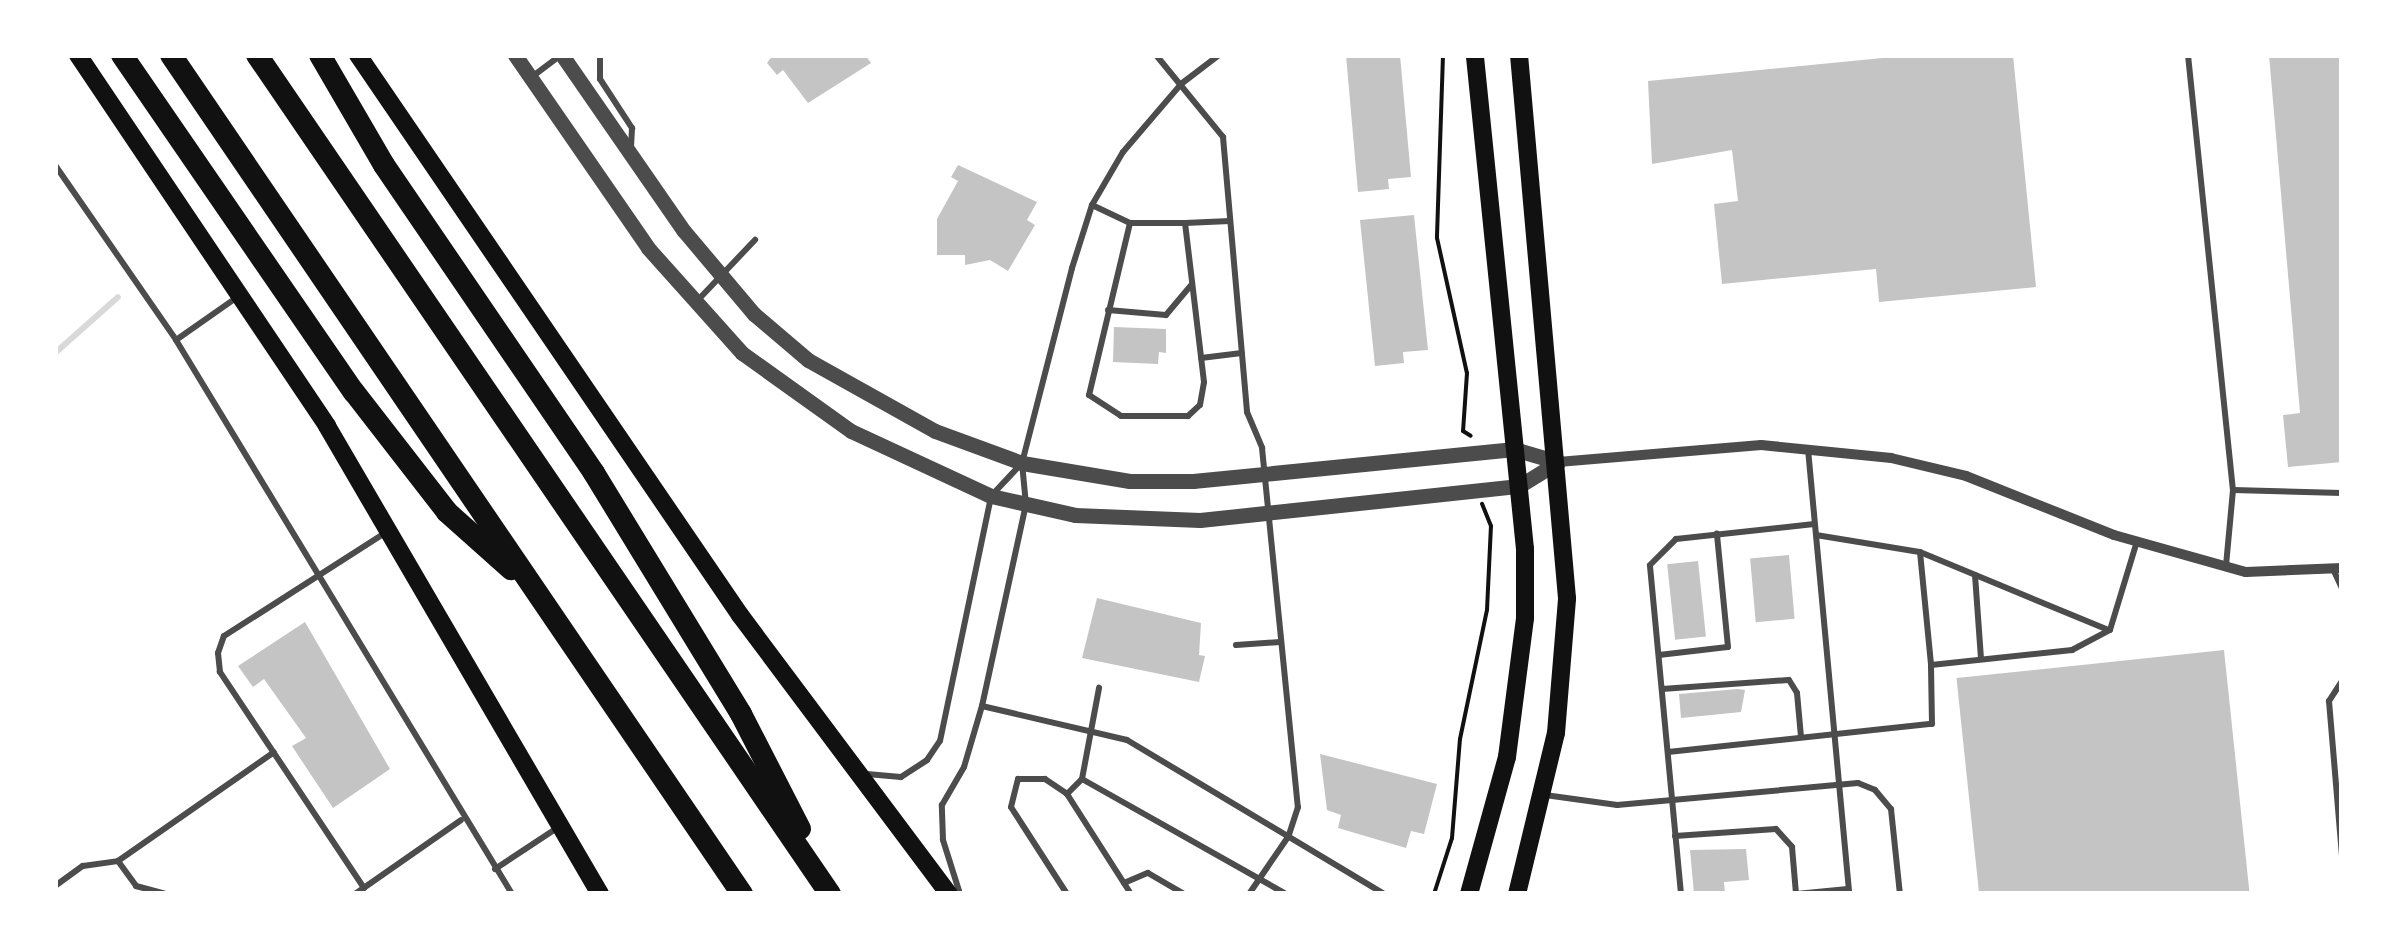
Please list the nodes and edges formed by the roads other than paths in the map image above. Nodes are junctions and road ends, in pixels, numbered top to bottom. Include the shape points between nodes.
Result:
1 (78, 55) edge
2 (122, 55) edge
3 (172, 55) edge
4 (257, 55) edge
5 (320, 55) edge
6 (358, 55) edge
7 (515, 55) edge
8 (562, 55) edge
9 (600, 55) edge
10 (1156, 55) edge
11 (1218, 55) edge
12 (1475, 55) edge
13 (1518, 55) edge
14 (2188, 55) edge
15 (533, 76) junction
16 (1181, 84) junction
17 (630, 154) junction
18 (55, 165) edge
19 (1092, 206) junction
20 (1230, 221) junction
21 (1185, 223) junction
22 (1130, 224) junction
23 (755, 240) dead end
24 (721, 279) junction
25 (1192, 284) junction
26 (241, 295) junction
27 (694, 304) junction
28 (1108, 310) junction
29 (176, 340) junction
30 (1242, 353) junction
31 (1201, 358) junction
32 (1808, 448) junction
33 (1514, 449) junction
34 (1558, 462) junction
35 (1022, 464) junction
36 (1264, 472) junction
37 (1519, 486) junction
38 (2234, 490) junction
39 (2342, 492) edge
40 (991, 496) junction
41 (1026, 505) junction
42 (1268, 514) junction
43 (1814, 524) junction
44 (385, 533) junction
45 (1717, 534) junction
46 (1816, 535) junction
47 (2137, 541) junction
48 (1920, 552) junction
49 (2226, 566) junction
50 (2337, 568) edge
51 (316, 572) junction
52 (1975, 575) junction
53 (2342, 588) edge
54 (535, 589) junction
55 (2110, 630) junction
56 (1280, 642) junction
57 (1236, 646) dead end
58 (1659, 655) junction
59 (1981, 659) junction
60 (1931, 665) junction
61 (2342, 681) edge
62 (1100, 688) dead end
63 (1662, 689) junction
64 (982, 706) junction
65 (1091, 730) junction
66 (1834, 733) junction
67 (1802, 737) junction
68 (274, 752) junction
69 (1668, 752) junction
70 (850, 768) junction
71 (1082, 779) junction
72 (1839, 784) junction
73 (1067, 794) junction
74 (1545, 794) junction
75 (1672, 801) junction
76 (462, 820) junction
77 (557, 828) junction
78 (1675, 836) junction
79 (1288, 837) junction
80 (2342, 855) edge
81 (118, 861) junction
82 (495, 869) junction
83 (1258, 878) junction
84 (1124, 883) junction
85 (55, 886) edge
86 (364, 888) junction
87 (1849, 892) edge
88 (165, 894) edge
89 (355, 894) edge
90 (512, 894) edge
91 (600, 894) edge
92 (742, 894) edge
93 (832, 894) edge
94 (950, 894) edge
95 (960, 894) edge
96 (1067, 894) edge
97 (1131, 894) edge
98 (1184, 894) edge
99 (1249, 894) edge
100 (1286, 894) edge
101 (1384, 894) edge
102 (1470, 894) edge
103 (1517, 894) edge
104 (1680, 894) edge
105 (1795, 894) edge
106 (1900, 894) edge

1 - 26 main road
2 - 54 highway via 366,407 447,512
3 - 54 highway
4 - 93 highway
5 - 93 highway via 384,164 604,489 741,714
6 - 70 main road
7 - 15 street
8 - 15 lane
8 - 17 street
9 - 17 lane via 600,78 632,128
10 - 16 lane
11 - 16 lane
12 - 33 main road
13 - 34 main road
14 - 38 lane
15 - 27 street
16 - 19 lane via 1147,118
16 - 20 lane via 1224,138
17 - 24 street
18 - 29 lane
19 - 22 lane
19 - 35 lane
20 - 21 lane
20 - 30 lane
21 - 22 lane
21 - 25 lane
22 - 28 lane
23 - 24 lane
24 - 27 lane
24 - 35 street via 808,360 866,397
25 - 28 lane via 1166,316
25 - 31 lane
26 - 29 lane
26 - 44 main road
27 - 40 street via 742,353 851,432
28 - 31 lane via 1090,377 1089,395 1100,408 1121,416 1188,416 1200,405
29 - 51 lane
30 - 31 lane
30 - 36 lane via 1247,412
32 - 34 street via 1701,448
32 - 43 lane
32 - 47 street via 1966,476
33 - 34 street
33 - 36 street
33 - 37 main road
34 - 37 street
34 - 74 main road via 1564,668
35 - 36 street via 1130,480
35 - 40 lane
35 - 41 lane
36 - 42 lane
37 - 42 street
37 - 102 main road via 1526,618 1519,688 1492,826
38 - 39 lane
38 - 49 lane
40 - 41 street
40 - 70 lane via 940,741 902,777
41 - 42 street via 1134,520
41 - 64 lane
42 - 56 lane
43 - 45 lane
43 - 46 lane
44 - 51 lane
44 - 77 main road
45 - 58 lane via 1676,539 1650,565
45 - 58 lane via 1728,647
46 - 48 lane
46 - 66 lane
47 - 49 street
47 - 55 lane
48 - 52 lane
48 - 60 lane
49 - 50 street via 2246,572
50 - 53 lane
51 - 68 lane via 224,636 218,653 220,672
51 - 76 lane
52 - 55 lane
52 - 59 lane
54 - 92 highway
55 - 59 lane via 2072,650
56 - 57 lane
56 - 79 lane via 1298,807
58 - 63 lane
59 - 60 lane
60 - 66 lane via 1932,724
61 - 80 lane via 2329,701
62 - 65 lane
63 - 67 lane via 1789,680 1798,692
63 - 69 lane
64 - 65 lane
64 - 95 lane via 942,806 942,840
65 - 71 lane
65 - 79 lane via 1127,740
66 - 67 lane
66 - 72 lane
67 - 69 lane
68 - 81 lane
68 - 86 lane
69 - 75 lane
70 - 94 main road
71 - 73 lane
71 - 83 lane
72 - 75 lane
72 - 87 lane
72 - 106 lane via 1875,790 1891,809
73 - 84 lane
73 - 96 lane via 1045,779 1018,778 1011,806
74 - 75 lane via 1618,805
74 - 103 main road
75 - 78 lane
76 - 82 lane
76 - 86 lane
77 - 82 lane
77 - 91 main road
78 - 104 lane
78 - 105 lane via 1776,828 1792,847
79 - 83 lane
79 - 101 lane
81 - 85 lane via 84,866
81 - 88 lane via 136,886
82 - 90 lane
83 - 99 lane
83 - 100 lane
84 - 97 lane
84 - 98 lane via 1148,873
86 - 89 lane
87 - 105 lane

